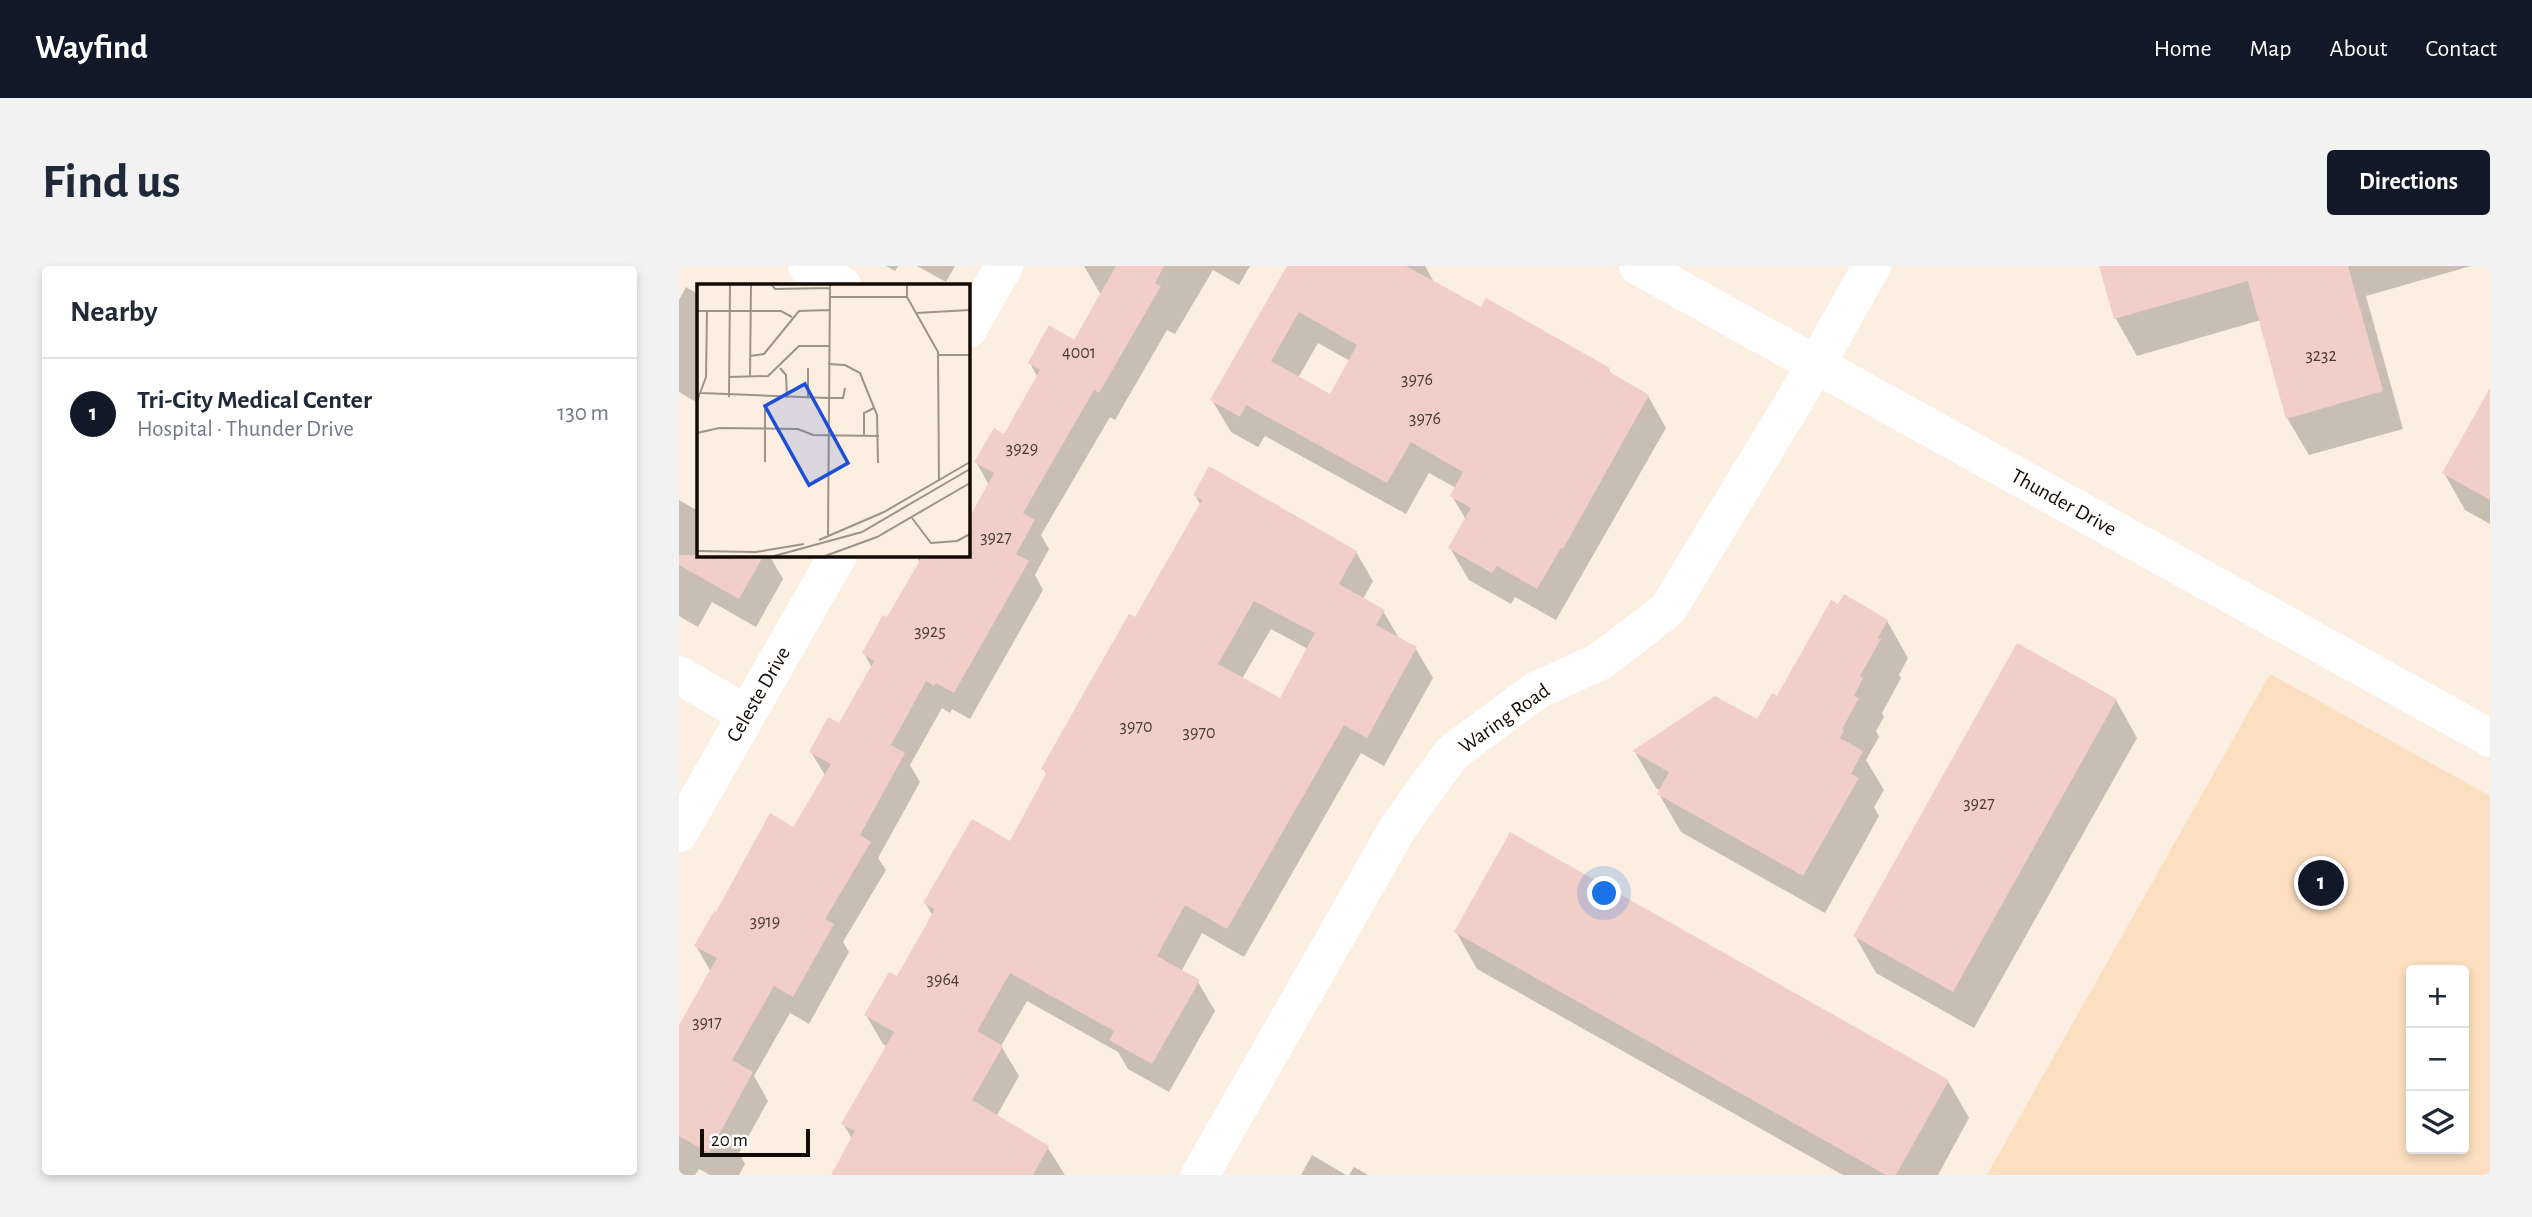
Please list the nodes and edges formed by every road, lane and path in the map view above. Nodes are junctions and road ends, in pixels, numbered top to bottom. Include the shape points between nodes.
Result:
1 (807, 266) edge
2 (1004, 266) edge
3 (1638, 266) edge
4 (1872, 266) edge
5 (840, 284) edge
6 (969, 327) edge
7 (1816, 365) junction
8 (837, 556) edge
9 (679, 675) edge
10 (746, 714) junction
11 (2490, 738) edge
12 (679, 833) edge
13 (1200, 1175) edge

1 - 5 street
2 - 6 street
3 - 7 street, Thunder Drive
4 - 7 street, Waring Road
7 - 11 street, Thunder Drive
7 - 13 street, Waring Road via 1668,609 1601,661 1535,691 1452,753 1399,826
8 - 10 street, Celeste Drive
9 - 10 street
10 - 12 street, Celeste Drive

